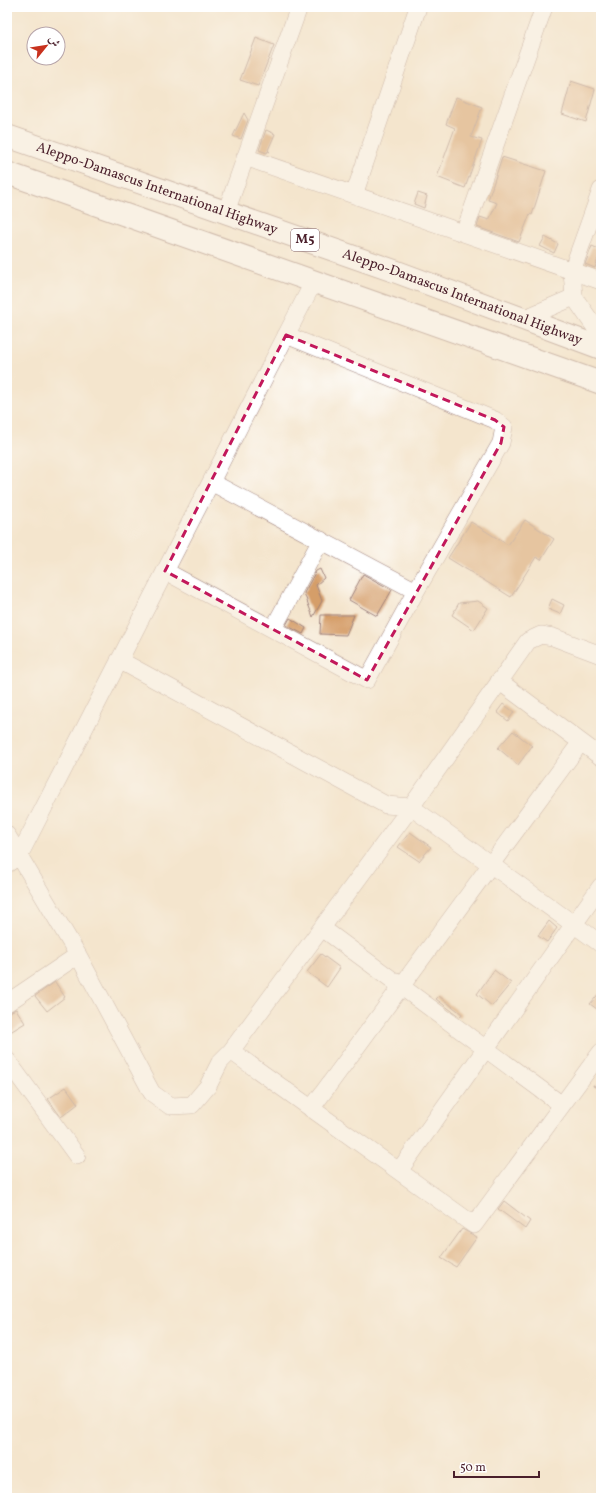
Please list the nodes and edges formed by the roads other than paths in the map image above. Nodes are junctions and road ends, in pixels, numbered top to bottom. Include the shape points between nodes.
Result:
1 (298, 7) edge
2 (418, 7) edge
3 (544, 7) edge
4 (7, 136) edge
5 (245, 157) junction
6 (7, 173) edge
7 (601, 190) edge
8 (354, 195) junction
9 (226, 212) junction
10 (464, 233) junction
11 (572, 271) junction
12 (314, 281) junction
13 (601, 281) edge
14 (574, 297) junction
15 (524, 319) junction
16 (286, 335) junction
17 (601, 336) edge
18 (601, 348) edge
19 (601, 383) edge
20 (211, 482) junction
21 (321, 540) junction
22 (166, 571) junction
23 (416, 591) junction
24 (273, 629) junction
25 (601, 656) edge
26 (120, 660) junction
27 (499, 682) junction
28 (581, 742) junction
29 (601, 758) edge
30 (411, 807) junction
31 (7, 835) edge
32 (13, 860) edge
33 (491, 864) junction
34 (601, 886) edge
35 (574, 924) junction
36 (322, 928) junction
37 (601, 944) edge
38 (78, 955) junction
39 (401, 986) junction
40 (7, 1003) edge
41 (486, 1048) junction
42 (231, 1051) junction
43 (601, 1052) edge
44 (7, 1060) edge
45 (562, 1105) junction
46 (311, 1109) junction
47 (77, 1156) dead end
48 (399, 1171) junction

1 - 5 street
2 - 8 street
3 - 10 street
4 - 9 highway, Aleppo-Damascus International Highway / M5
5 - 8 street
5 - 9 street
6 - 12 highway, M5
7 - 11 street
8 - 10 street
9 - 15 highway, Aleppo-Damascus International Highway / M5
10 - 11 street
11 - 13 street
11 - 14 street
12 - 16 street
12 - 19 highway, M5
14 - 15 street
14 - 17 street
15 - 18 highway, Aleppo-Damascus International Highway / M5
16 - 20 street
16 - 23 street via 495,420 504,427 501,443
20 - 21 street
20 - 22 street
21 - 23 street
21 - 24 street
22 - 24 street
22 - 26 street
23 - 24 street via 367,680
25 - 27 street via 553,637 541,636 528,641
26 - 30 street via 386,805
26 - 32 street
27 - 28 street
27 - 30 street
28 - 29 street
28 - 33 street
30 - 33 street
30 - 36 street
31 - 32 street
32 - 38 street
33 - 35 street
33 - 39 street
34 - 35 street
35 - 37 street
35 - 41 street
36 - 39 street
36 - 42 street
38 - 40 street
38 - 42 street via 152,1093 170,1106 192,1105 208,1086 220,1062
39 - 41 street
39 - 46 street
41 - 45 street
41 - 48 street
42 - 46 street
43 - 45 street
44 - 47 street
45 - 48 street via 474,1225
46 - 48 street

